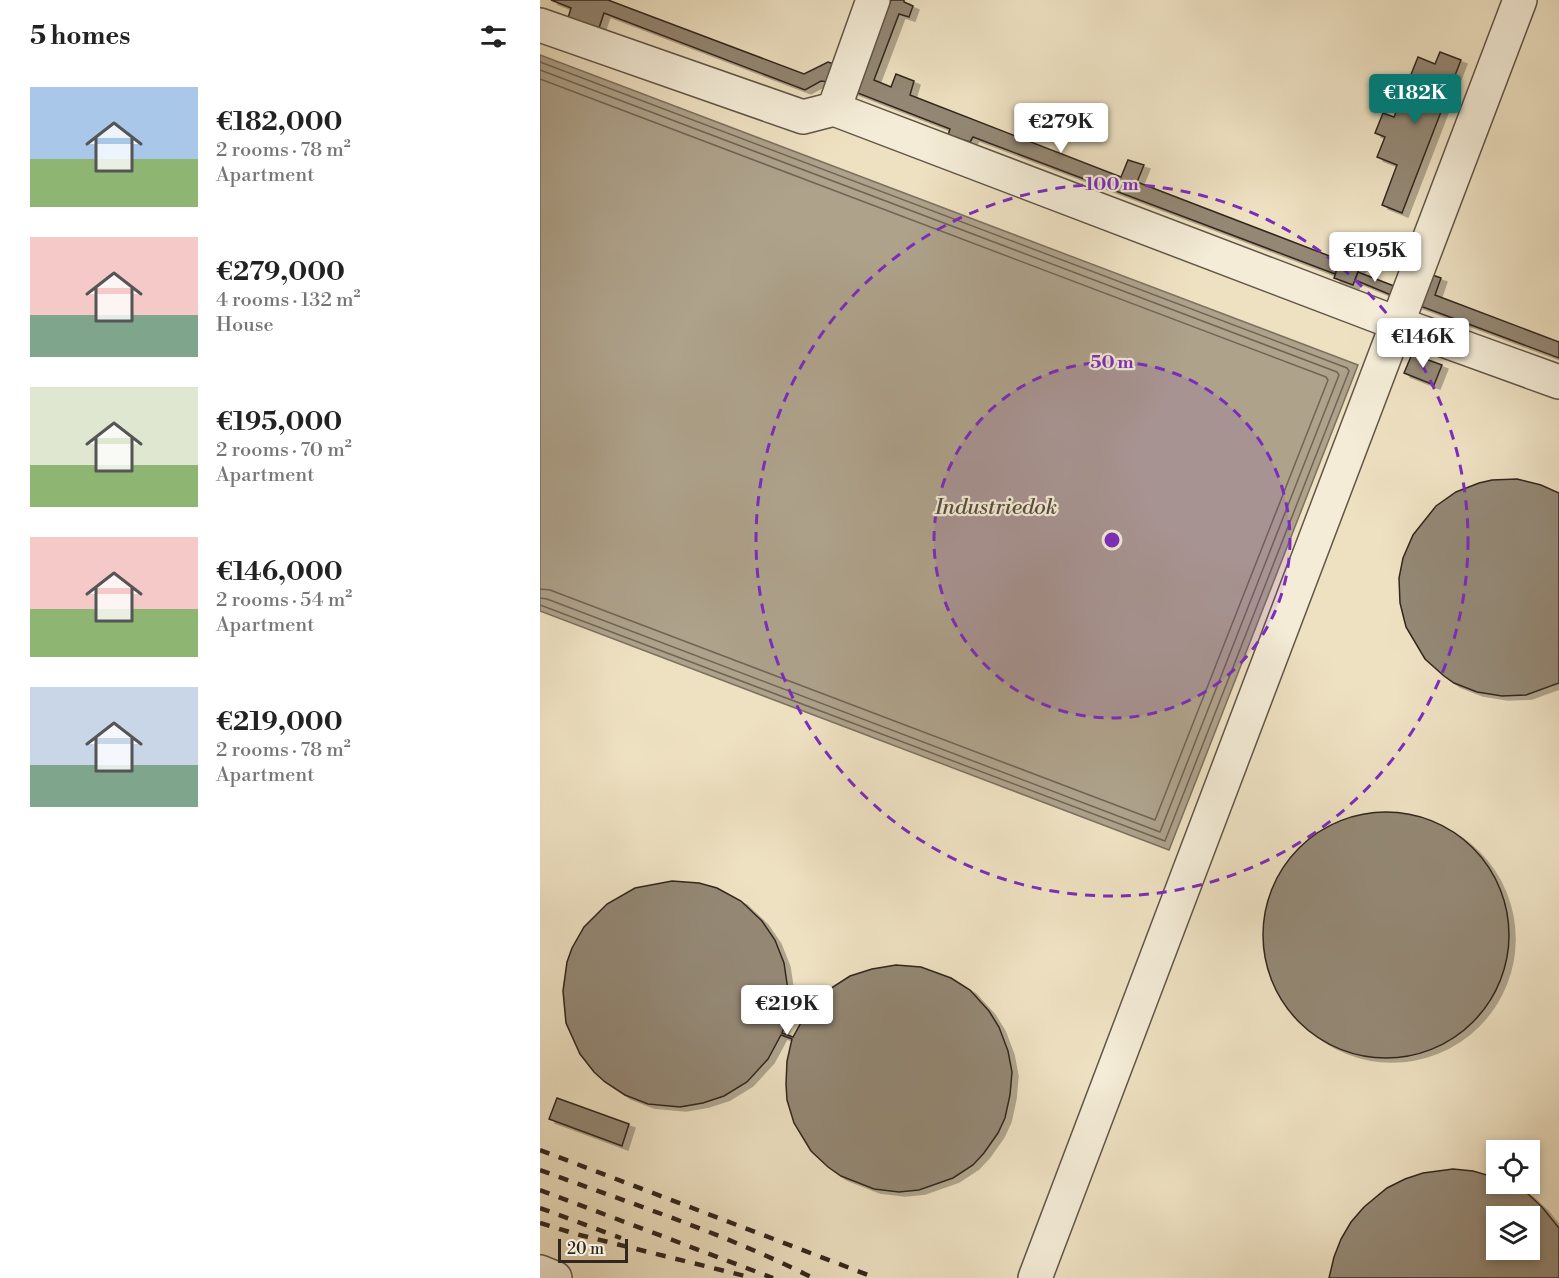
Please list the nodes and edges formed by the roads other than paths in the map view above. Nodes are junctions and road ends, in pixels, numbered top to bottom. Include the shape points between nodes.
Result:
1 (873, 0) edge
2 (1520, 0) edge
3 (540, 25) edge
4 (834, 109) junction
5 (1396, 323) junction
6 (1559, 382) edge
7 (540, 1272) edge
8 (555, 1278) edge
9 (1035, 1278) edge

1 - 4 street
2 - 5 street
3 - 4 street via 803,117
4 - 5 street
5 - 6 street
5 - 9 street
7 - 8 street

